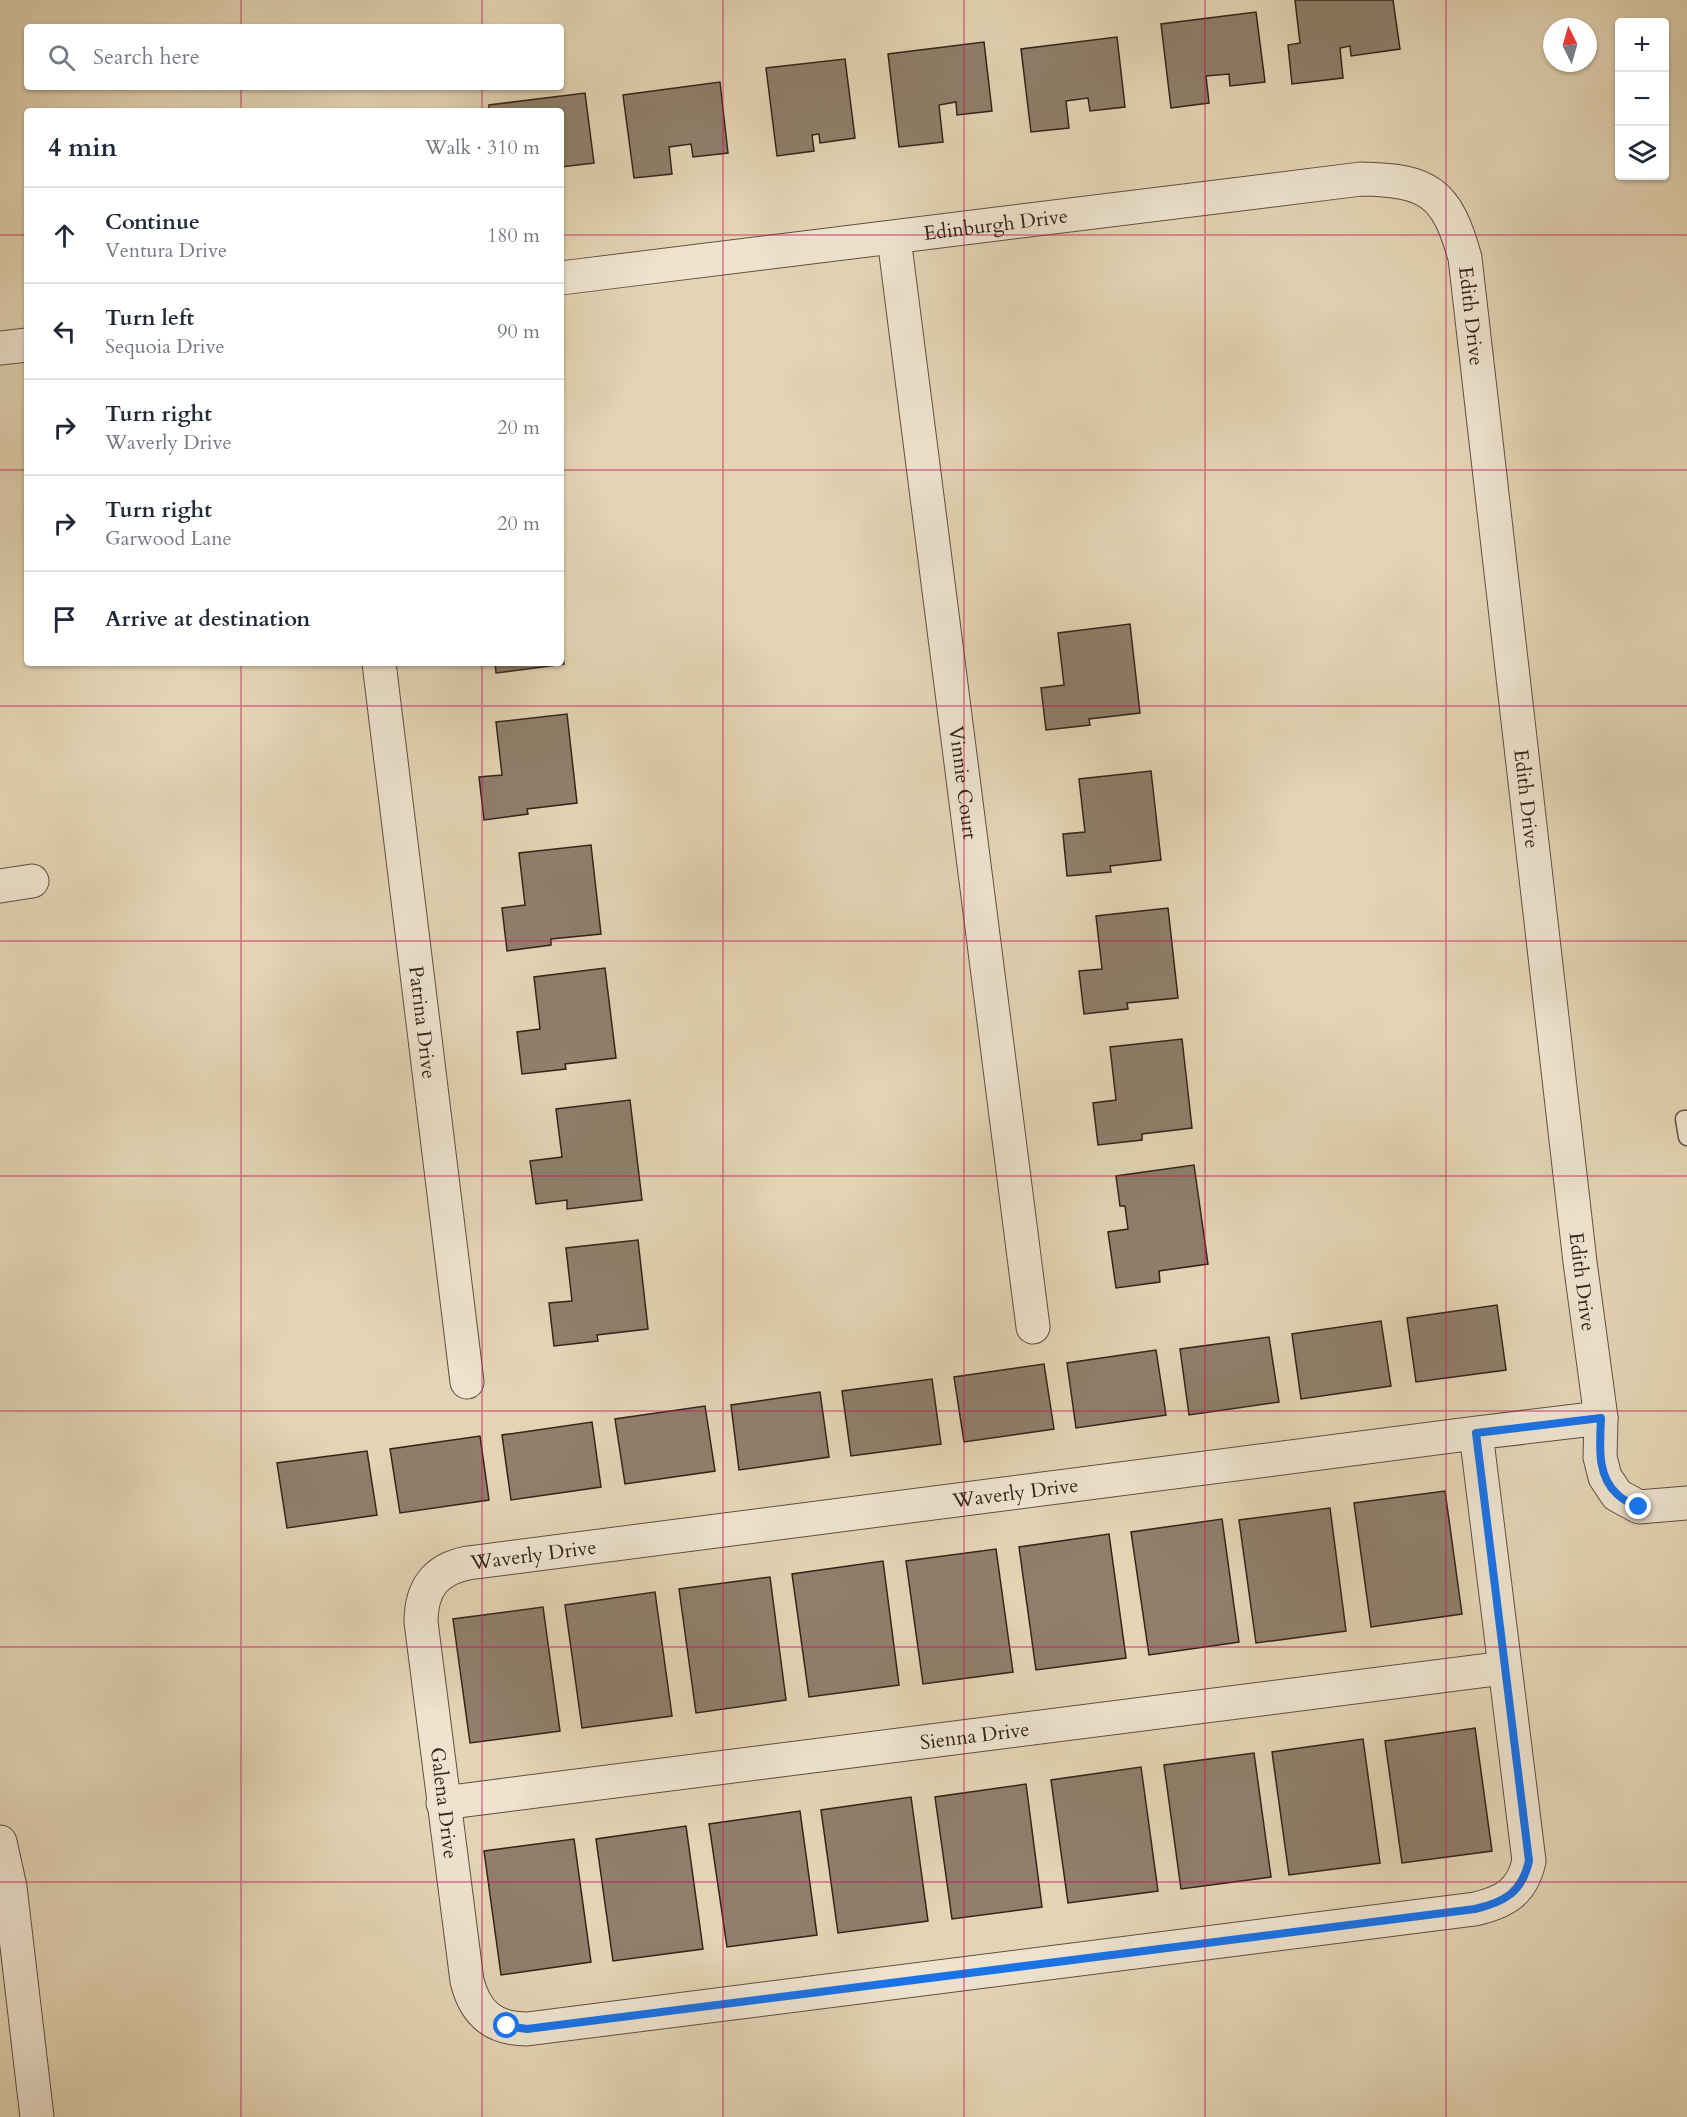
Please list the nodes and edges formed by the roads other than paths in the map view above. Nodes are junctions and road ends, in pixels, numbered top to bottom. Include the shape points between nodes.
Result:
1 (1428, 190) joint
2 (894, 238) junction
3 (564, 278) edge
4 (24, 345) edge
5 (0, 348) edge
6 (379, 666) edge
7 (32, 881) dead end
8 (0, 886) edge
9 (1687, 1119) edge
10 (1687, 1137) edge
11 (1033, 1327) dead end
12 (467, 1382) dead end
13 (1601, 1418) junction
14 (1476, 1433) junction
15 (1687, 1503) edge
16 (434, 1579) joint
17 (1504, 1668) junction
18 (443, 1803) junction
19 (0, 1842) edge
20 (37, 2117) edge

1 - 2 street, Edinburgh Drive via 1391,179 1361,178
1 - 13 street, Edith Drive via 1450,215 1465,258
2 - 3 street, Edinburgh Drive
2 - 11 street, Vinnie Court
4 - 5 street
6 - 12 street, Patrina Drive
7 - 8 street
9 - 10 lane
13 - 14 street, Waverly Drive
13 - 15 street, Edith Drive via 1600,1457 1605,1477 1617,1495 1639,1507
14 - 16 street, Waverly Drive via 468,1563 446,1570
14 - 17 street
16 - 18 street, Galena Drive via 421,1604 421,1622
17 - 18 street, Sienna Drive
17 - 18 street, Galena Drive via 1529,1861 1526,1876 1517,1889 1497,1904 1475,1909 518,2029 492,2021 479,2011 471,1997
19 - 20 street via 10,1887

